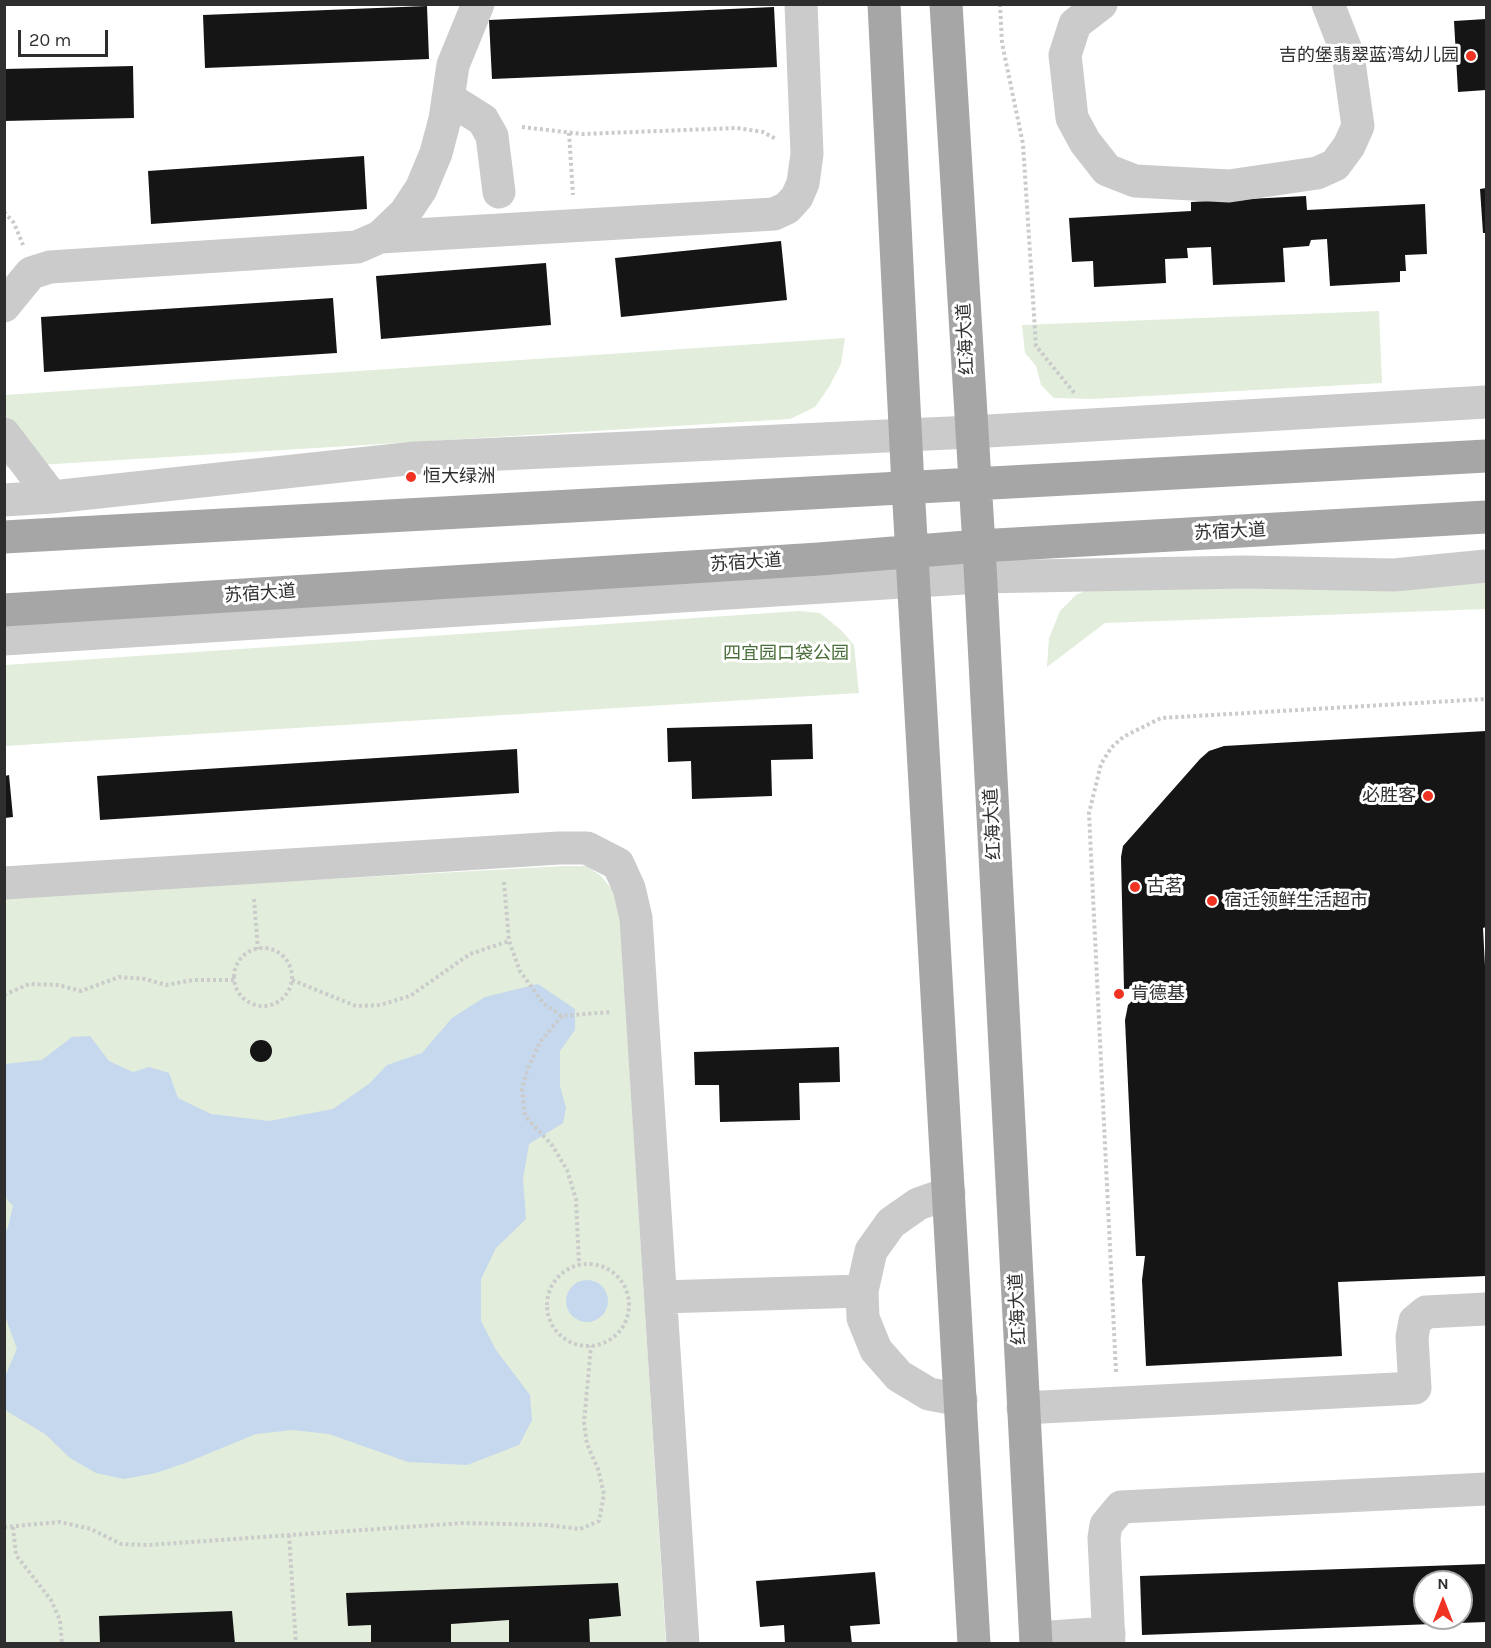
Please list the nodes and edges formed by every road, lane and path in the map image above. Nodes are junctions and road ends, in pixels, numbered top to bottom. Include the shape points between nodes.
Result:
1 (478, 4) edge
2 (801, 4) edge
3 (884, 4) edge
4 (946, 4) edge
5 (1000, 4) edge
6 (1101, 4) edge
7 (1328, 4) edge
8 (448, 98) junction
9 (483, 120) junction
10 (569, 133) junction
11 (807, 154) junction
12 (499, 192) dead end
13 (574, 226) junction
14 (380, 237) junction
15 (4, 306) edge
16 (1486, 402) edge
17 (1101, 424) junction
18 (971, 432) junction
19 (4, 434) edge
20 (906, 435) junction
21 (1486, 456) edge
22 (974, 483) junction
23 (908, 486) junction
24 (52, 497) junction
25 (4, 500) edge
26 (1486, 517) edge
27 (4, 537) edge
28 (979, 562) junction
29 (914, 566) junction
30 (1486, 566) edge
31 (4, 610) edge
32 (4, 639) edge
33 (1486, 699) edge
34 (504, 852) junction
35 (251, 868) junction
36 (4, 883) edge
37 (509, 941) junction
38 (258, 949) junction
39 (235, 981) junction
40 (292, 981) junction
41 (4, 995) edge
42 (642, 1010) junction
43 (562, 1016) junction
44 (949, 1193) junction
45 (579, 1265) junction
46 (862, 1291) junction
47 (661, 1298) junction
48 (1486, 1309) edge
49 (591, 1346) junction
50 (961, 1400) junction
51 (1117, 1403) junction
52 (1023, 1408) junction
53 (1486, 1489) edge
54 (4, 1527) edge
55 (14, 1527) junction
56 (289, 1535) junction
57 (1109, 1639) edge
58 (1036, 1641) edge
59 (62, 1644) edge
60 (297, 1644) edge
61 (683, 1644) edge
62 (974, 1644) edge

1 - 8 lane via 453,65
2 - 11 lane
3 - 20 main road
4 - 18 main road, 红海大道
5 - 17 path via 1002,43 1023,144 1036,346
6 - 7 lane via 1075,24 1065,55 1072,118 1085,142 1107,170 1135,181 1229,186 1317,173 1335,165 1349,146 1358,126 1348,55
8 - 9 lane
8 - 14 lane via 436,153 421,189 405,213
9 - 10 path
9 - 12 lane via 492,136
10 - 11 path via 737,128 763,132
10 - 13 path
11 - 13 lane via 797,197 774,214
13 - 14 lane
14 - 15 lane via 357,247 50,267 31,273
16 - 17 lane
17 - 18 lane
18 - 20 lane
18 - 22 main road, 红海大道
19 - 24 lane
20 - 23 main road
20 - 24 lane via 415,458
21 - 22 main road
22 - 23 main road
22 - 28 main road, 红海大道
23 - 27 main road
23 - 29 main road
24 - 25 lane
26 - 28 main road, 苏宿大道
28 - 29 main road, 苏宿大道
28 - 30 lane via 1244,573 1394,574
28 - 52 main road, 红海大道
29 - 31 main road, 苏宿大道
29 - 32 lane
29 - 44 main road
33 - 51 path via 1161,718 1123,736 1101,764 1089,813
34 - 35 lane
34 - 37 path
34 - 42 lane via 587,848 618,864 636,918
35 - 36 lane
35 - 38 path
37 - 40 path via 470,954 410,996 380,1005 356,1006
37 - 43 path via 520,971 544,1004
38 - 39 path via 239,962
38 - 40 path via 282,955 288,962
39 - 40 path via 243,997 259,1006 268,1006 284,997
39 - 41 path via 166,985 119,977 81,991 58,984 29,984
42 - 43 path
42 - 47 lane
43 - 45 path via 540,1042 522,1089 525,1116 552,1145 567,1170 576,1199
44 - 46 lane via 918,1204 891,1224 871,1251
44 - 50 main road
45 - 49 path via 556,1279 547,1305 549,1318 565,1339
45 - 49 path via 592,1264 616,1275 629,1299 626,1319 615,1336
46 - 47 lane
46 - 50 lane via 863,1318 876,1350 899,1376 929,1394
47 - 61 lane
48 - 51 lane via 1425,1312 1415,1321 1415,1389
49 - 56 path via 585,1423 587,1444 604,1494 599,1521 580,1529 463,1523
50 - 62 main road
51 - 52 lane
52 - 58 main road, 红海大道
53 - 57 lane via 1121,1507 1106,1525 1104,1538
54 - 55 path
55 - 56 path via 60,1522 92,1529 121,1544 148,1545
55 - 59 path via 16,1555 51,1600 60,1620
56 - 60 path
57 - 58 lane

